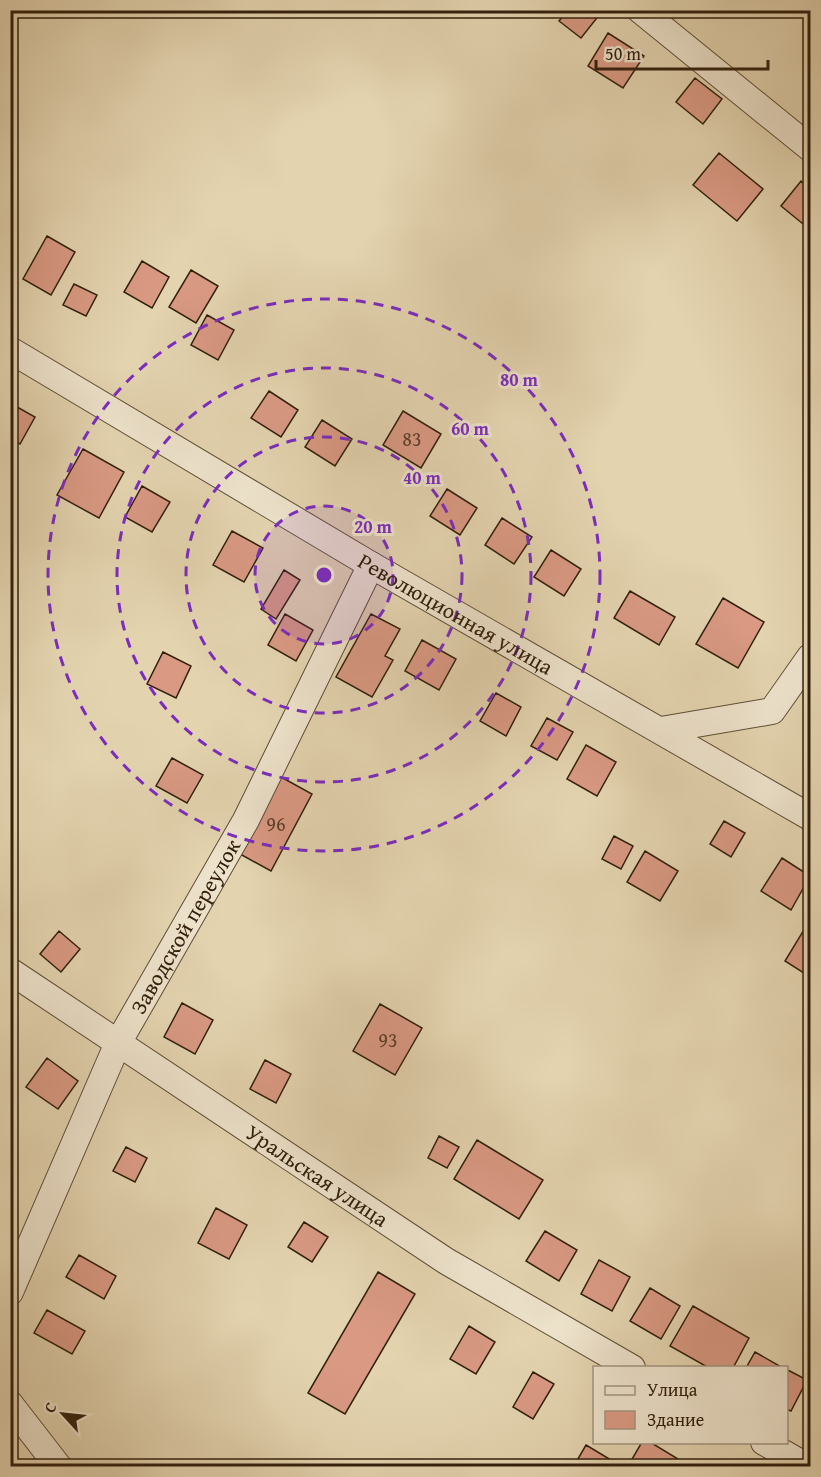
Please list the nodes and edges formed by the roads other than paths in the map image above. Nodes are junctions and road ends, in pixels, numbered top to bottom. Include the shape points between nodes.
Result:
1 (640, 10) edge
2 (810, 148) edge
3 (10, 350) edge
4 (371, 565) junction
5 (810, 657) edge
6 (661, 730) junction
7 (810, 818) edge
8 (10, 970) edge
9 (118, 1043) junction
10 (10, 1292) edge
11 (630, 1366) edge
12 (10, 1404) edge
13 (766, 1444) edge
14 (57, 1467) edge
15 (806, 1467) edge

1 - 2 street
3 - 4 street, Революционная улица
4 - 6 street, Революционная улица
4 - 9 street, Заводской переулок via 246,820
5 - 6 street via 772,711
6 - 7 street, Революционная улица
8 - 9 street, Уральская улица
9 - 10 street, Заводской переулок
9 - 11 street, Уральская улица via 446,1261
12 - 14 street
13 - 15 street

